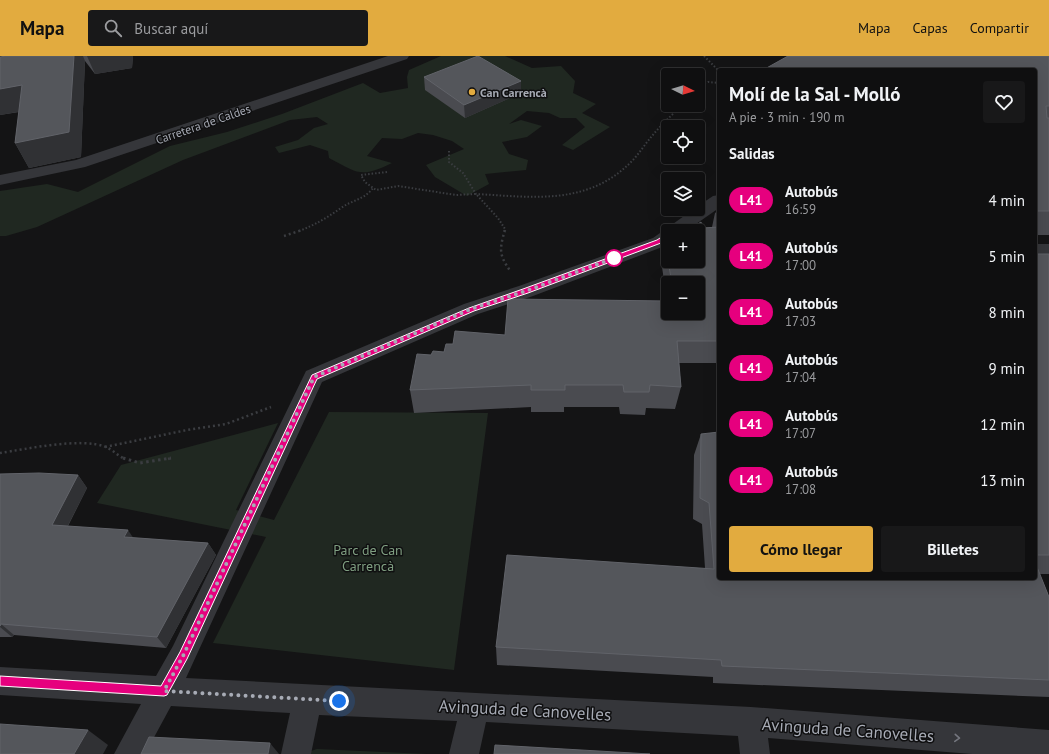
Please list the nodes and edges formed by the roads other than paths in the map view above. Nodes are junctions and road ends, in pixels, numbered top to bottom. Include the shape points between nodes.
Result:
1 (402, 56) edge
2 (0, 180) edge
3 (717, 201) edge
4 (686, 224) edge
5 (661, 240) edge
6 (1037, 250) edge
7 (1049, 250) edge
8 (0, 681) edge
9 (164, 691) junction
10 (308, 700) junction
11 (475, 707) junction
12 (750, 722) junction
13 (1049, 745) edge
14 (129, 754) edge
15 (296, 754) edge
16 (464, 754) edge
17 (755, 754) edge

1 - 2 street, Carretera de Caldes via 79,164
3 - 4 street
5 - 9 street via 471,309 314,377 183,656
6 - 7 street
8 - 9 street, Avinguda de Canovelles
9 - 10 street, Avinguda de Canovelles
9 - 14 street
10 - 11 street, Avinguda de Canovelles
10 - 15 street
11 - 12 street, Avinguda de Canovelles
11 - 16 street
12 -> 13 street, Avinguda de Canovelles
12 - 17 street

